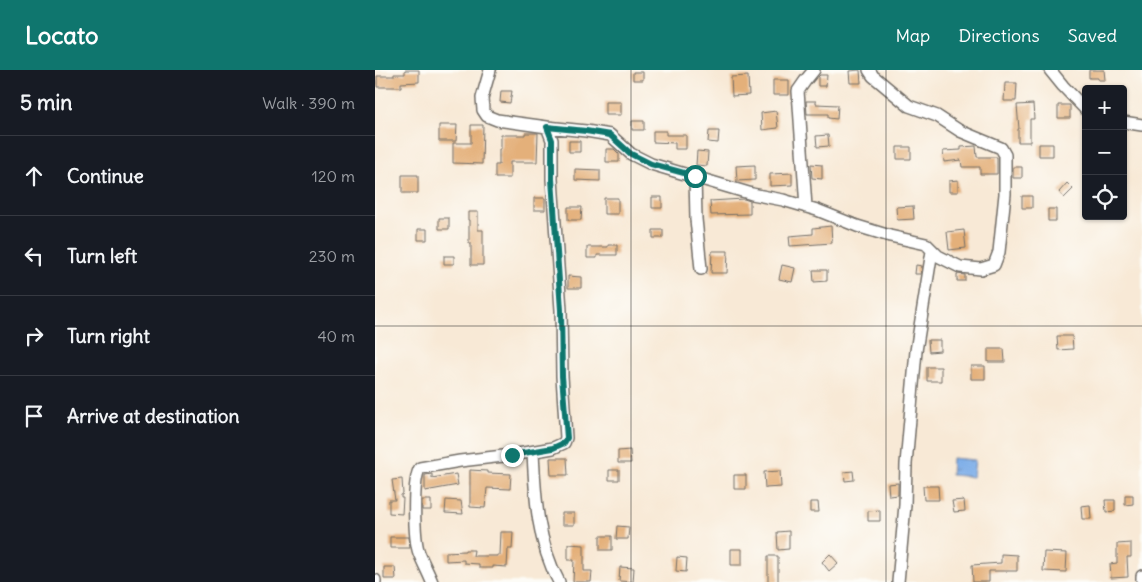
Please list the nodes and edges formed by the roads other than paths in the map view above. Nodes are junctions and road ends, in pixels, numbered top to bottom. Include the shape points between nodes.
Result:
1 (490, 70) edge
2 (814, 70) edge
3 (869, 70) edge
4 (1050, 70) edge
5 (1082, 106) edge
6 (1127, 123) edge
7 (1142, 125) edge
8 (547, 127) junction
9 (695, 176) junction
10 (806, 207) junction
11 (933, 251) junction
12 (701, 269) dead end
13 (533, 452) junction
14 (1142, 576) edge
15 (432, 582) edge
16 (559, 582) edge
17 (898, 582) edge
18 (1142, 582) edge

1 - 8 street via 482,98 487,116
2 - 10 street via 798,91
3 - 11 street via 909,106 937,116 960,131 1001,148 1005,155 1002,225 994,265 981,269 960,267
4 - 5 street
6 - 7 street
8 - 9 street via 610,135 631,154 651,164
8 - 13 street via 552,140 567,438 553,448
9 - 10 street
9 - 12 street
10 - 11 street via 857,226 926,244
11 - 17 street via 917,350
13 - 15 street via 420,468 415,495 415,537
13 - 16 street via 542,537
14 - 18 street

